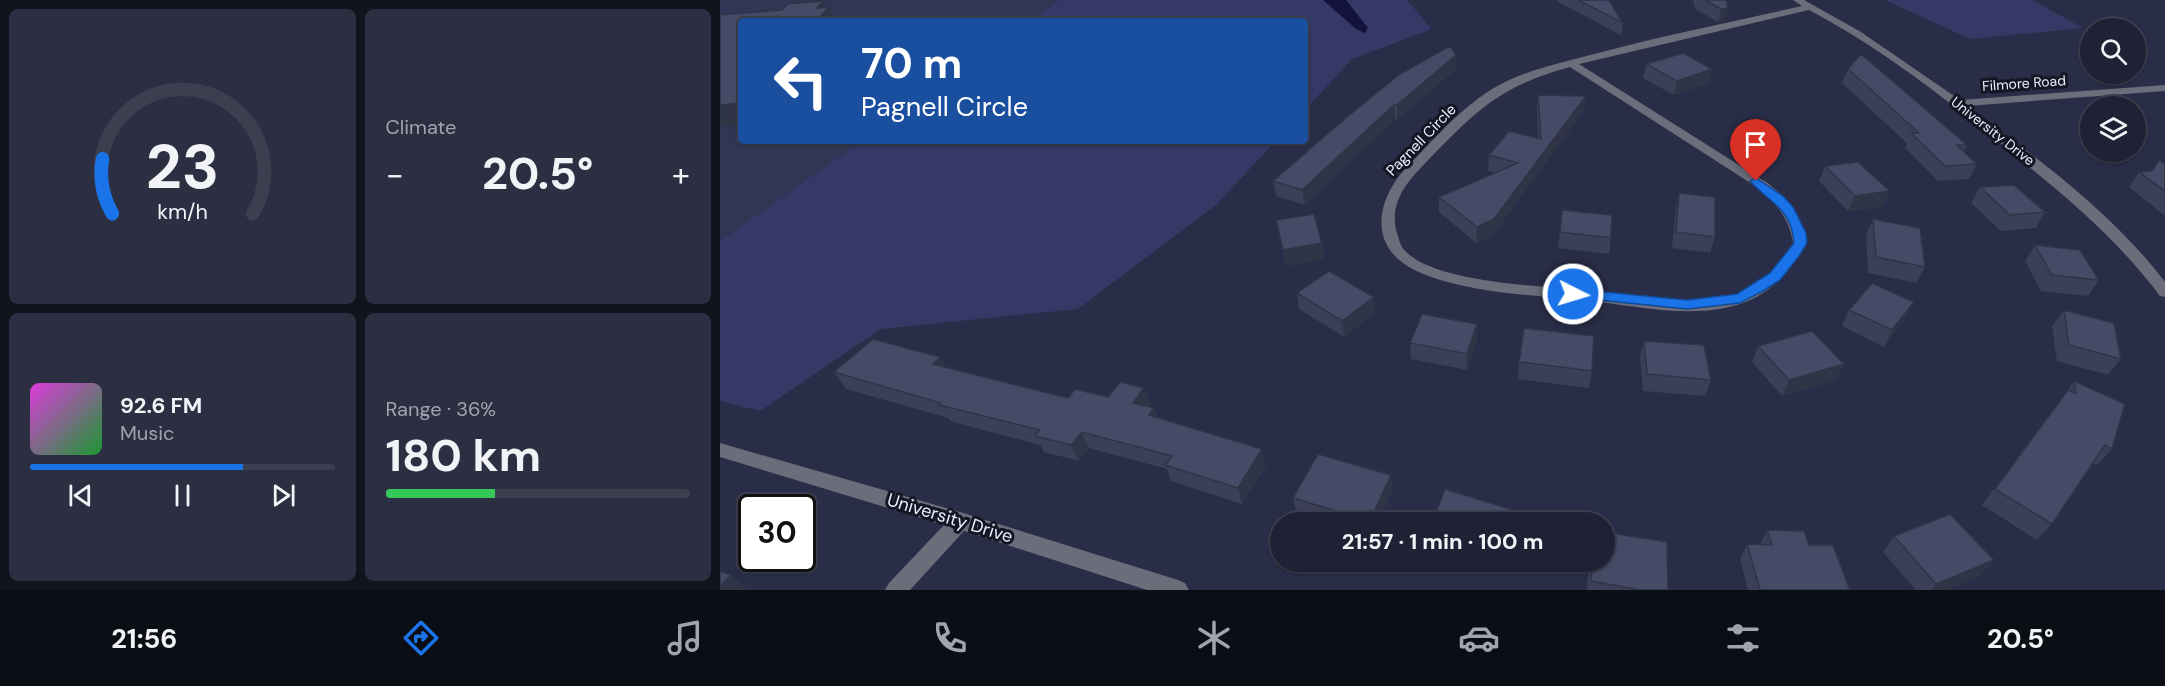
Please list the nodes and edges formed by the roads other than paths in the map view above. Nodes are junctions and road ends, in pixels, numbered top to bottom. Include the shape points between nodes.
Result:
1 (1797, 0) edge
2 (1811, 7) junction
3 (1571, 63) junction
4 (2165, 88) edge
5 (1957, 103) junction
6 (2165, 292) edge
7 (720, 450) edge
8 (960, 520) junction
9 (896, 590) edge
10 (1178, 590) edge

1 - 2 street, University Drive
2 - 3 street, Pagnell Circle
2 - 5 street, University Drive via 1895,56
3 - 3 street, Pagnell Circle via 1779,198 1795,220 1800,243 1775,276 1740,298 1687,304 1505,287 1421,266 1400,252 1393,243 1388,218 1395,192 1406,176 1496,92
4 - 5 street, Filmore Road
5 - 6 street, University Drive via 2085,205 2120,237
7 - 8 street, University Drive
8 - 9 street
8 - 10 street, University Drive

